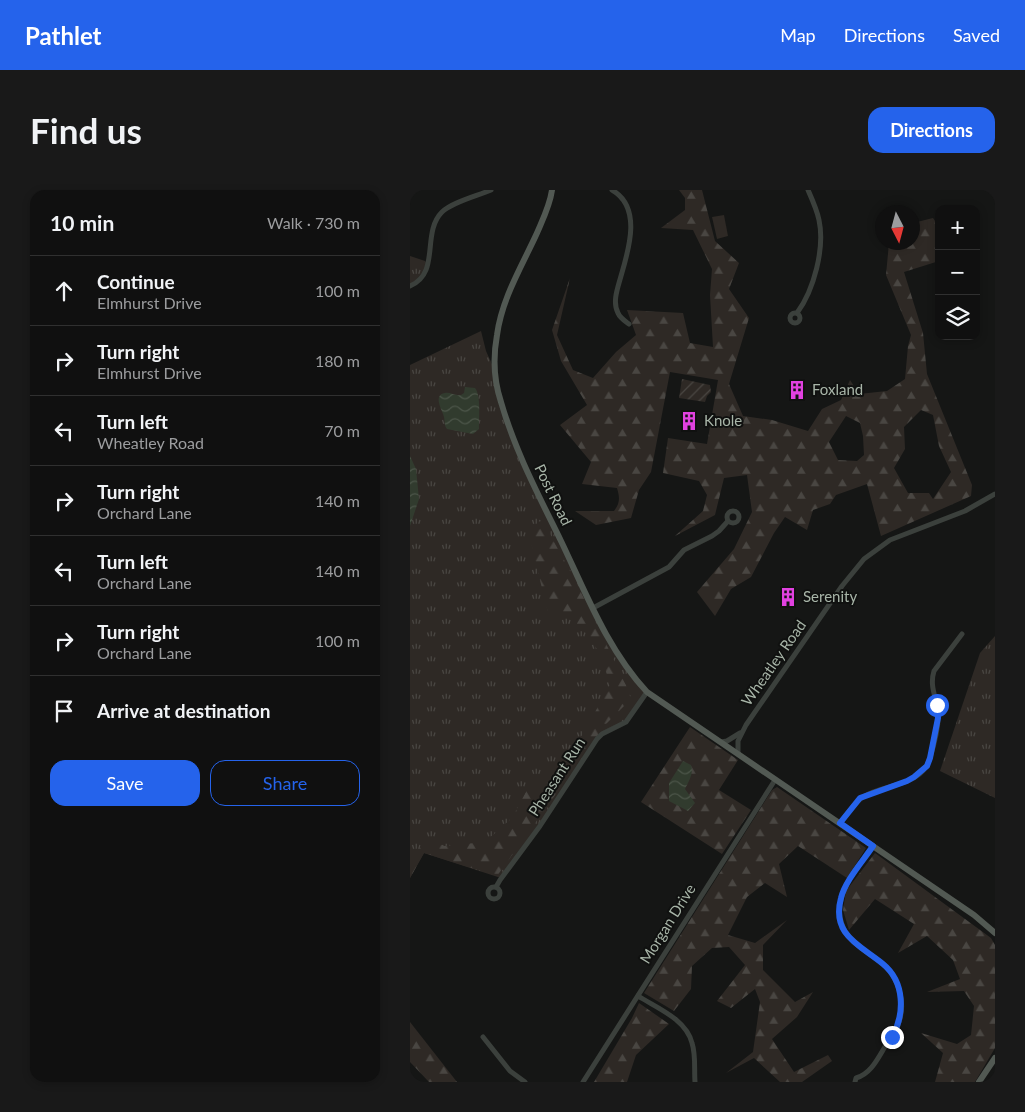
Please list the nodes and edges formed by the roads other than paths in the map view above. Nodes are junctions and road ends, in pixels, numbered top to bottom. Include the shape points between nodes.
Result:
1 (491, 190) edge
2 (552, 190) edge
3 (612, 190) edge
4 (808, 190) edge
5 (410, 286) edge
6 (797, 314) dead end
7 (629, 324) dead end
8 (995, 494) edge
9 (728, 521) dead end
10 (593, 608) junction
11 (962, 634) dead end
12 (647, 692) junction
13 (742, 731) junction
14 (720, 742) junction
15 (738, 753) junction
16 (775, 780) junction
17 (840, 823) junction
18 (873, 846) junction
19 (496, 887) dead end
20 (995, 932) edge
21 (638, 996) junction
22 (482, 1037) dead end
23 (994, 1062) edge
24 (525, 1082) edge
25 (583, 1082) edge
26 (695, 1082) edge
27 (856, 1082) edge
28 (979, 1082) edge

1 - 5 street via 442,212 433,226 426,272
2 - 10 main road, Post Road via 544,218 502,312 496,340 495,371 501,403 521,456
3 - 7 street via 625,202 630,216 630,238 616,303 618,314
4 - 6 street via 819,219 820,246 812,286
8 - 13 street, Wheatley Road via 965,511 890,540 864,559
9 - 10 street via 712,536 684,550 669,567
10 - 12 main road, Post Road via 619,658
11 - 17 street via 932,677 938,718 927,766 907,781 860,798
12 - 14 main road, Post Road
12 - 19 street, Pheasant Run via 626,722 596,738 540,826
13 - 14 street, Wheatley Road
13 - 15 street, Wheatley Road
14 - 15 main road, Post Road
15 - 16 main road
16 - 17 main road
16 - 21 street, Morgan Drive
17 - 18 main road
18 - 20 main road
18 - 27 street via 843,890 840,918 852,942 893,975 902,1014 892,1037 868,1072 856,1078
21 - 25 street, Morgan Drive
21 - 26 street via 673,1017 686,1030 693,1047
22 - 24 street via 510,1071
23 - 28 main road

